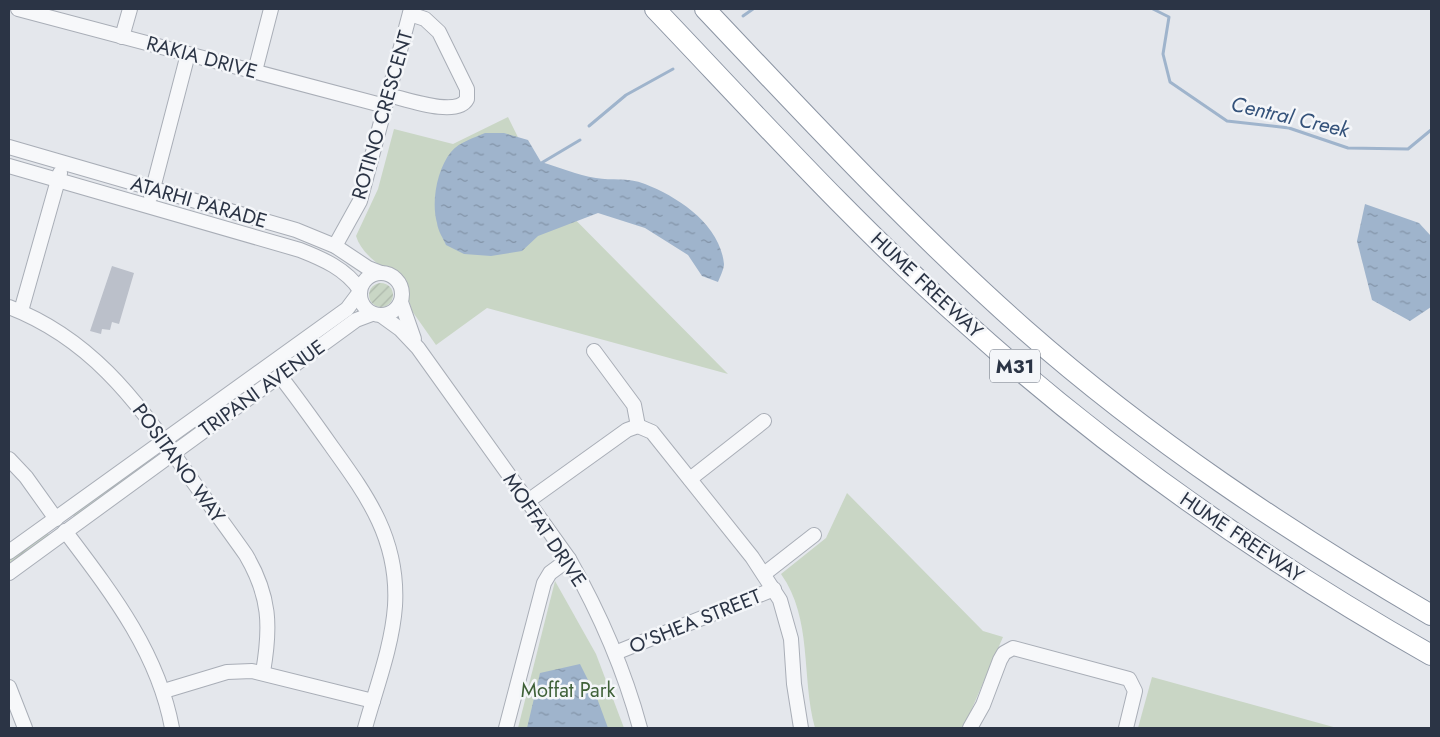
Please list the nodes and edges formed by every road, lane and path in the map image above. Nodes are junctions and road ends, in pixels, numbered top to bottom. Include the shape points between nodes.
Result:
1 (18, 9) edge
2 (130, 9) edge
3 (271, 9) edge
4 (655, 9) edge
5 (705, 9) edge
6 (411, 12) edge
7 (122, 37) junction
8 (188, 54) junction
9 (254, 71) junction
10 (387, 100) junction
11 (9, 147) edge
12 (63, 163) junction
13 (9, 166) edge
14 (58, 180) junction
15 (153, 188) junction
16 (148, 205) junction
17 (335, 246) junction
18 (381, 273) junction
19 (360, 292) junction
20 (401, 302) junction
21 (15, 309) edge
22 (377, 315) junction
23 (418, 348) junction
24 (594, 351) dead end
25 (280, 376) junction
26 (764, 421) dead end
27 (638, 426) junction
28 (164, 441) junction
29 (173, 453) junction
30 (9, 460) edge
31 (690, 479) junction
32 (528, 501) junction
33 (56, 519) junction
34 (66, 531) junction
35 (814, 535) dead end
36 (9, 552) edge
37 (569, 559) junction
38 (9, 573) edge
39 (764, 574) junction
40 (774, 589) junction
41 (1431, 615) edge
42 (615, 653) junction
43 (1431, 654) edge
44 (263, 672) junction
45 (9, 687) edge
46 (164, 690) junction
47 (373, 700) junction
48 (25, 728) edge
49 (172, 728) edge
50 (365, 728) edge
51 (506, 728) edge
52 (640, 728) edge
53 (801, 728) edge
54 (970, 728) edge
55 (1126, 728) edge

1 - 7 street, RAKIA DRIVE
2 - 7 street
3 - 9 street
4 - 43 highway, HUME FREEWAY / M31 via 900,262 1035,384 1150,475 1228,530 1326,594
5 - 41 highway, HUME FREEWAY / M31 via 876,190 1027,332 1190,460 1306,539
6 - 10 street, ROTINO CRESCENT
6 - 10 street, RAKIA DRIVE via 439,32 467,89 467,99 458,108
7 - 8 street, RAKIA DRIVE
8 - 9 street, RAKIA DRIVE
8 - 15 street
9 - 10 street, RAKIA DRIVE
10 - 17 street, ROTINO CRESCENT via 360,201
11 - 12 street, ATARHI PARADE
12 - 14 street
12 - 15 street, ATARHI PARADE
13 - 14 street, ATARHI PARADE
14 - 16 street, ATARHI PARADE
14 - 21 street
15 - 16 street
15 - 17 street, ATARHI PARADE via 296,230
16 - 19 street, ATARHI PARADE via 314,255 340,269 353,280
17 - 18 street, ATARHI PARADE
18 - 19 street via 368,277
18 - 20 street via 394,277 398,282
19 - 22 street via 362,306
19 - 28 street, TRIPANI AVENUE via 347,309
20 - 22 street via 393,312
20 - 23 street, MOFFAT DRIVE
21 - 28 street, POSITANO WAY via 72,340 110,373
22 - 23 street, MOFFAT DRIVE via 395,324
22 - 25 street, TRIPANI AVENUE via 356,320
23 - 32 street, MOFFAT DRIVE
24 - 27 street via 634,405
25 - 29 street, TRIPANI AVENUE
25 - 47 street via 363,490 380,520 390,547 395,606
26 - 31 street
27 - 31 street via 652,432
27 - 32 street
28 - 29 street, POSITANO WAY
28 - 33 street, TRIPANI AVENUE
29 - 34 street, TRIPANI AVENUE
29 - 44 street, POSITANO WAY via 246,555 259,579 268,621
30 - 33 street via 26,477
31 - 39 street
32 - 37 street, MOFFAT DRIVE
33 - 36 street, TRIPANI AVENUE
34 - 38 street, TRIPANI AVENUE
34 - 46 street via 142,640
35 - 39 street
37 - 42 street, MOFFAT DRIVE
37 - 51 street via 550,573 544,583
39 - 40 street
40 - 42 street, O'SHEA STREET
40 - 53 street via 788,623
42 - 52 street, MOFFAT DRIVE
44 - 46 street via 227,672
44 - 47 street
45 - 48 street
46 - 49 street
47 - 50 street
54 - 55 street via 983,705 1000,660 1013,648 1129,679 1135,691

